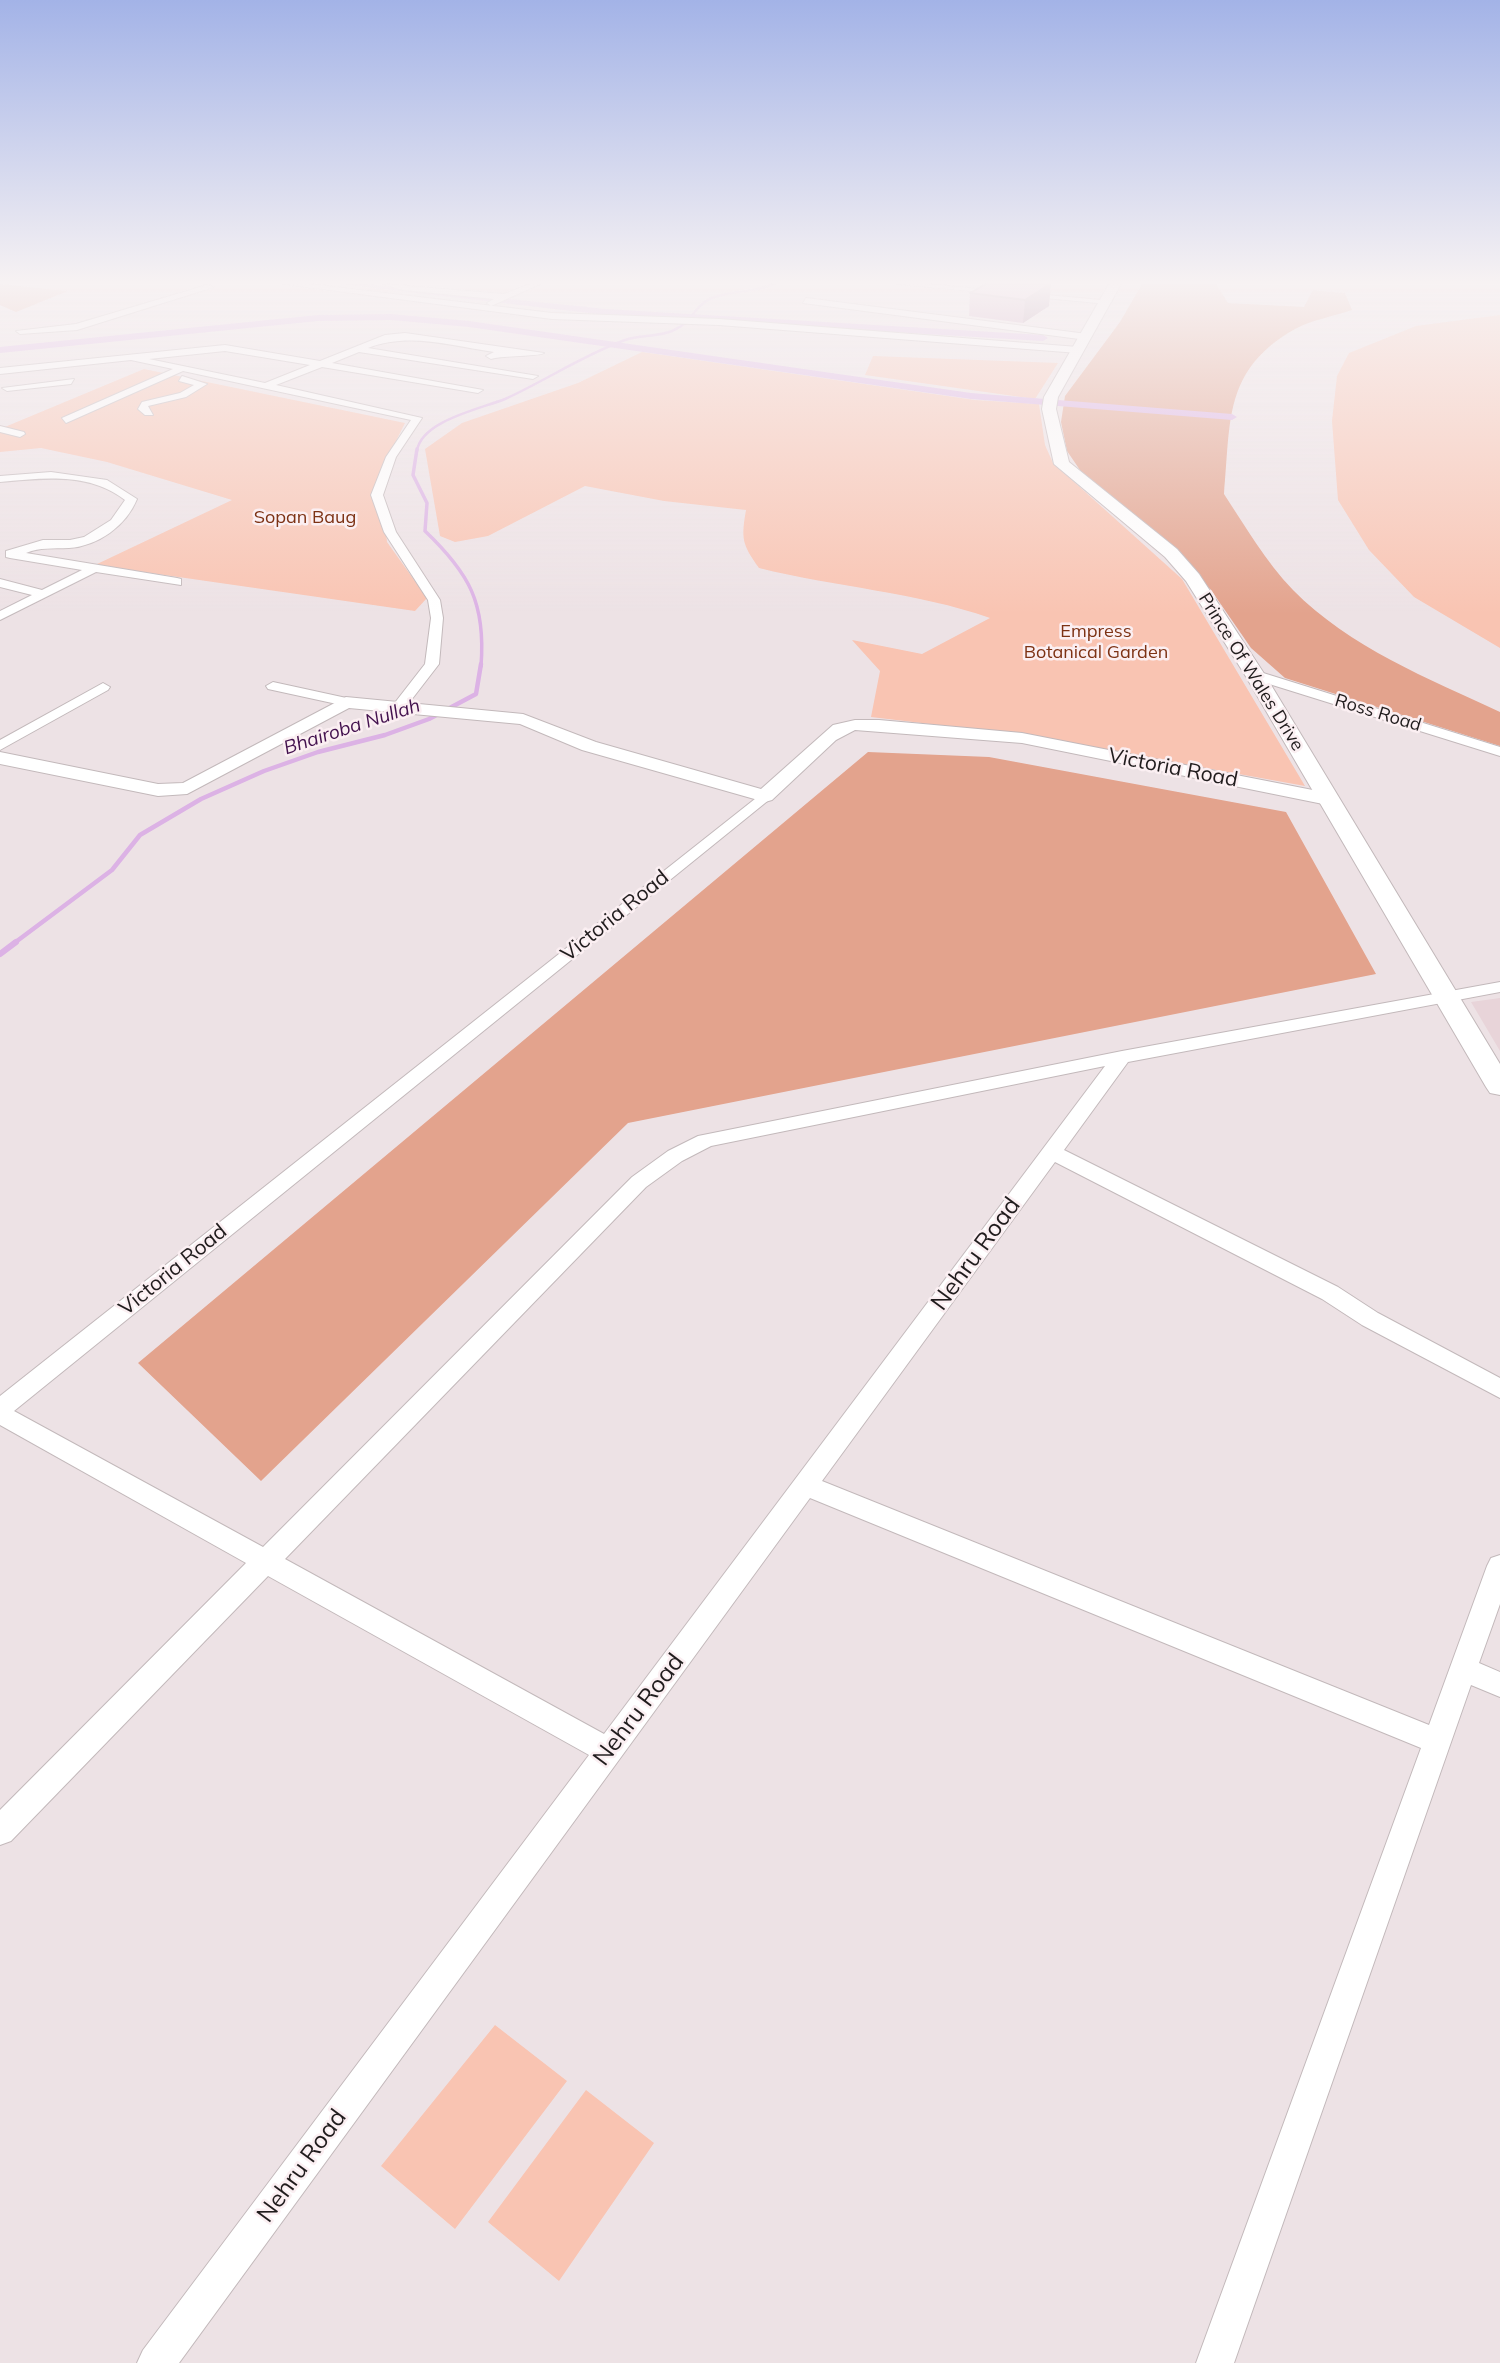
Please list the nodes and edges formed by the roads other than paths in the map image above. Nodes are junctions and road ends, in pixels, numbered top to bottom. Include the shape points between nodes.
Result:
1 (124, 394) edge
2 (186, 394) edge
3 (305, 394) edge
4 (1055, 394) edge
5 (149, 413) dead end
6 (66, 420) dead end
7 (0, 429) edge
8 (20, 434) dead end
9 (0, 479) edge
10 (5, 553) edge
11 (93, 569) junction
12 (177, 582) dead end
13 (0, 583) edge
14 (45, 594) junction
15 (0, 616) edge
16 (1255, 675) junction
17 (273, 686) dead end
18 (103, 687) dead end
19 (346, 702) junction
20 (397, 709) junction
21 (1500, 752) edge
22 (3, 757) edge
23 (765, 796) junction
24 (1328, 799) junction
25 (1500, 987) edge
26 (1445, 995) junction
27 (1122, 1057) junction
28 (1500, 1087) edge
29 (1052, 1152) junction
30 (1500, 1390) edge
31 (0, 1409) edge
32 (0, 1414) edge
33 (805, 1485) junction
34 (268, 1562) junction
35 (1500, 1566) edge
36 (1463, 1669) junction
37 (1500, 1685) edge
38 (1437, 1741) junction
39 (608, 1751) junction
40 (0, 1831) edge
41 (156, 2363) edge
42 (1215, 2363) edge

1 - 6 street
2 - 5 street via 145,404 142,407
3 - 20 street via 383,406 417,418 391,457 377,495 390,532 434,600 437,618 432,664
4 - 16 main road, Prince Of Wales Drive via 1050,403 1062,464 1171,553 1193,578
7 - 8 street
9 - 10 street via 51,475 100,482 131,499 118,519 88,540
10 - 11 street
11 - 12 street
11 - 14 street
13 - 14 street
14 - 15 street
16 - 21 street, Ross Road
16 - 24 main road, Prince Of Wales Drive
17 - 19 street
18 - 22 street
19 - 20 street
19 - 22 street via 187,788 158,790
20 - 23 street via 484,713 542,724 589,746
23 - 24 street, Victoria Road via 830,736 855,725 1022,738
23 - 31 street, Victoria Road
24 - 26 main road, Prince Of Wales Drive
25 - 26 street
26 - 27 street
26 - 28 main road, Prince Of Wales Drive
27 - 29 street, Nehru Road
27 - 34 street via 705,1141 675,1156 639,1182
29 - 30 street via 1329,1293
29 - 33 street, Nehru Road
32 - 34 street
33 - 38 street
33 - 39 street, Nehru Road
34 - 39 street
34 - 40 street
35 - 36 street
36 - 37 street
36 - 38 street
38 - 42 street
39 - 41 street, Nehru Road

